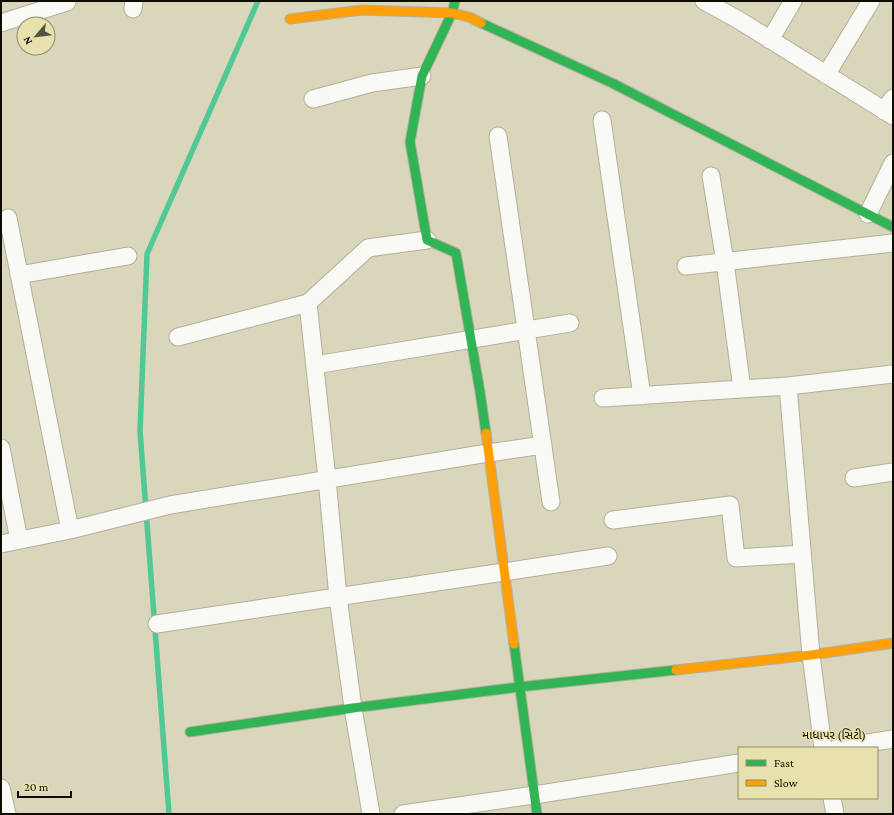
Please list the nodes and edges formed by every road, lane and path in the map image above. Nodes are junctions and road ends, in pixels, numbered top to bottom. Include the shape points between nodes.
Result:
1 (455, 1) edge
2 (793, 1) edge
3 (870, 1) edge
4 (67, 2) dead end
5 (708, 2) edge
6 (452, 13) junction
7 (290, 19) dead end
8 (1, 23) edge
9 (770, 40) junction
10 (826, 75) junction
11 (422, 76) junction
12 (313, 99) dead end
13 (890, 108) edge
14 (602, 120) dead end
15 (498, 136) dead end
16 (893, 163) edge
17 (711, 176) dead end
18 (868, 214) junction
19 (8, 218) dead end
20 (892, 236) edge
21 (427, 240) junction
22 (128, 256) dead end
23 (725, 262) junction
24 (686, 266) dead end
25 (19, 275) junction
26 (308, 303) junction
27 (570, 323) dead end
28 (526, 330) junction
29 (178, 337) dead end
30 (471, 339) junction
31 (315, 365) junction
32 (893, 374) edge
33 (788, 386) junction
34 (742, 389) junction
35 (642, 396) junction
36 (603, 398) dead end
37 (543, 445) junction
38 (1, 448) edge
39 (488, 453) junction
40 (893, 472) edge
41 (854, 478) dead end
42 (327, 479) junction
43 (551, 502) dead end
44 (613, 520) dead end
45 (70, 530) junction
46 (19, 540) junction
47 (1, 544) edge
48 (802, 554) junction
49 (608, 556) dead end
50 (504, 572) junction
51 (338, 597) junction
52 (158, 624) dead end
53 (893, 643) edge
54 (811, 654) junction
55 (519, 687) junction
56 (353, 708) junction
57 (190, 732) dead end
58 (893, 739) edge
59 (823, 747) edge
60 (843, 747) edge
61 (738, 763) edge
62 (1, 788) edge
63 (534, 795) junction
64 (832, 799) edge
65 (7, 814) edge
66 (371, 814) edge
67 (403, 814) edge
68 (537, 814) edge
69 (835, 814) edge

1 - 6 street
2 - 9 street
3 - 10 street
4 - 8 street
5 - 9 street
6 - 7 street via 362,10
6 - 11 street
6 - 18 street via 468,17 612,83
9 - 10 street
10 - 13 street
11 - 12 street via 372,84
11 - 21 street via 410,142
14 - 35 street
15 - 28 street
16 - 18 street
17 - 23 street
18 - 20 street
19 - 25 street
20 - 23 street
21 - 26 street via 368,248
21 - 30 street via 456,253
22 - 25 street
23 - 24 street
23 - 34 street
25 - 45 street
26 - 29 street
26 - 31 street
27 - 28 street
28 - 30 street
28 - 37 street
30 - 31 street
30 - 39 street
31 - 42 street
32 - 33 street
33 - 34 street
33 - 48 street
34 - 35 street
35 - 36 street
37 - 39 street
37 - 43 street
38 - 46 street
39 - 42 street
39 - 50 street
40 - 41 street
42 - 45 street via 170,505
42 - 51 street
44 - 48 street via 730,505 736,558
45 - 46 street
46 - 47 street
48 - 54 street
49 - 50 street
50 - 51 street
50 - 55 street
51 - 52 street
51 - 56 street
53 - 54 street
54 - 55 street
54 - 59 street
55 - 56 street
55 - 63 street
56 - 57 street
56 - 66 street
58 - 60 street
61 - 63 street
62 - 65 street
63 - 67 street
63 - 68 street
64 - 69 street

